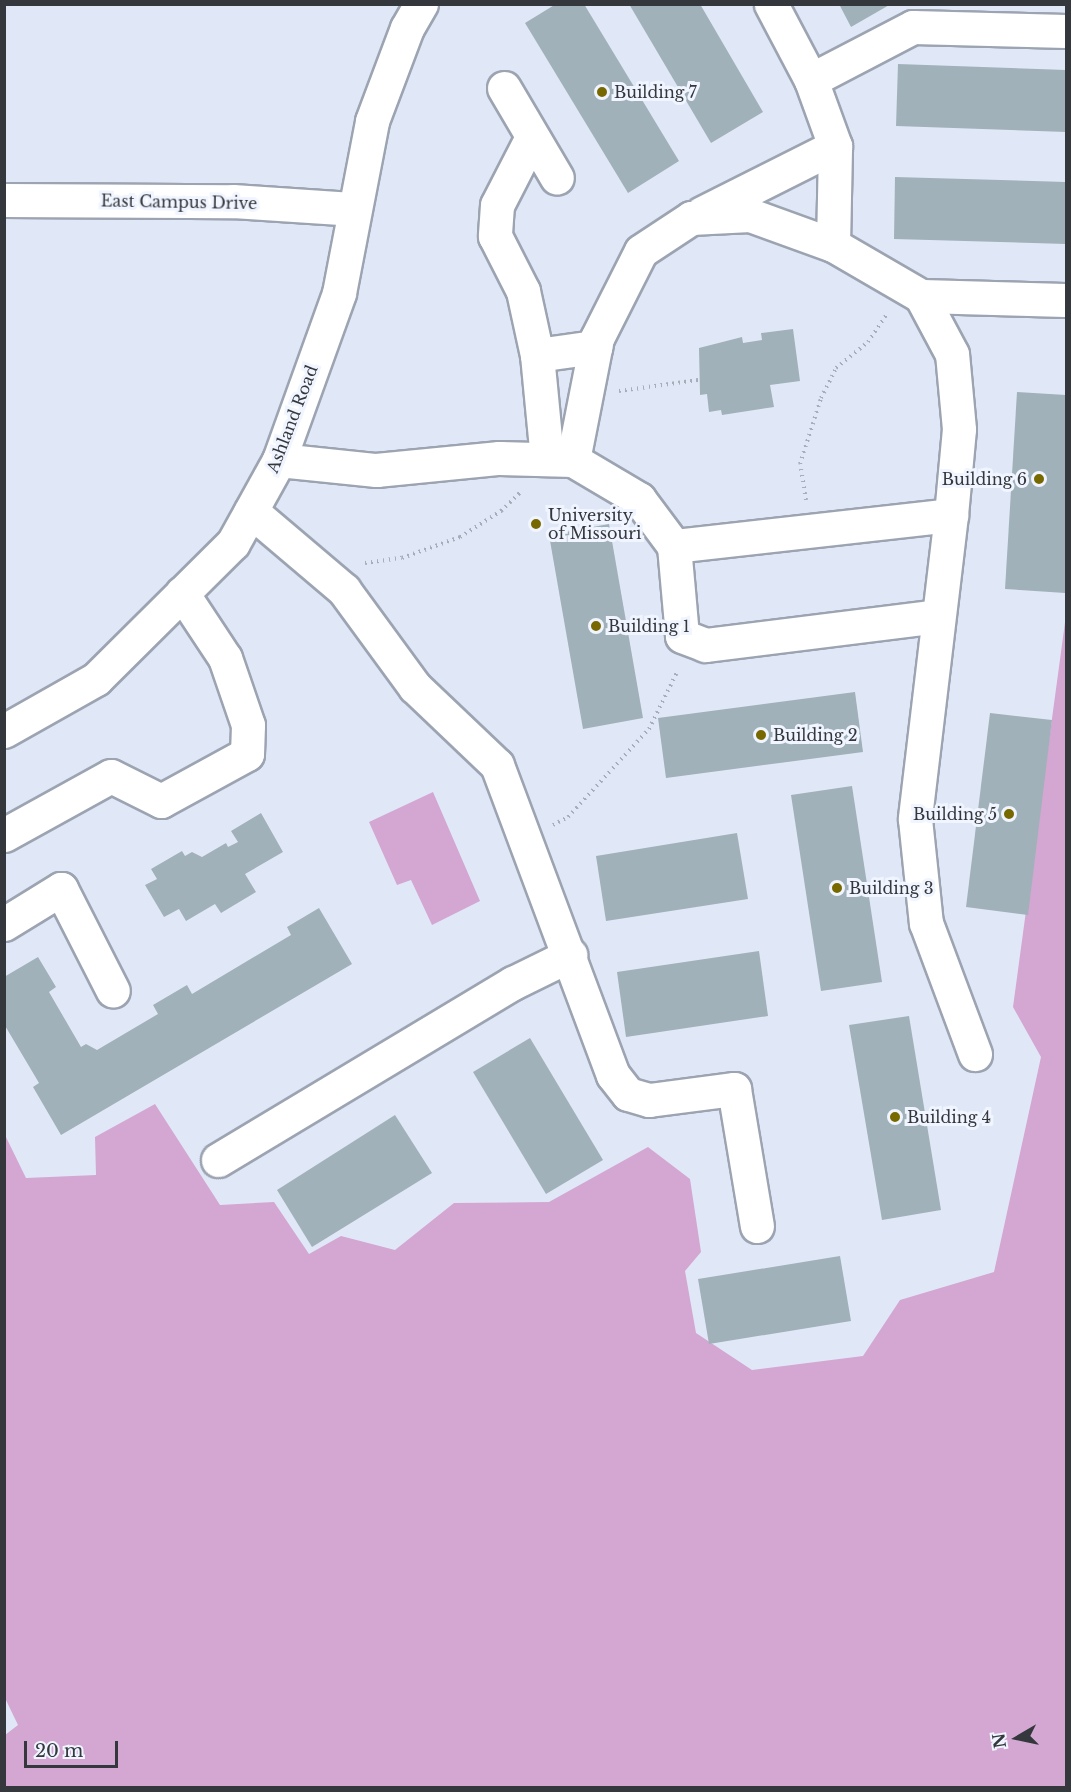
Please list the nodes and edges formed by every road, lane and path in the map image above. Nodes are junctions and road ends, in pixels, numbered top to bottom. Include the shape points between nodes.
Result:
1 (421, 4) edge
2 (771, 4) edge
3 (1066, 31) edge
4 (811, 80) junction
5 (504, 88) dead end
6 (532, 137) junction
7 (834, 146) junction
8 (557, 178) dead end
9 (4, 201) edge
10 (352, 209) junction
11 (691, 218) junction
12 (833, 245) junction
13 (913, 291) junction
14 (1066, 300) edge
15 (595, 347) junction
16 (537, 356) junction
17 (698, 380) dead end
18 (586, 395) junction
19 (554, 459) junction
20 (279, 460) junction
21 (251, 511) junction
22 (951, 515) junction
23 (810, 531) junction
24 (674, 546) junction
25 (320, 570) junction
26 (182, 594) junction
27 (937, 616) junction
28 (690, 639) junction
29 (4, 731) edge
30 (4, 836) edge
31 (526, 839) junction
32 (4, 924) edge
33 (570, 955) junction
34 (113, 991) dead end
35 (975, 1054) dead end
36 (218, 1160) dead end
37 (757, 1226) dead end

1 - 10 street, Ashland Road via 407,27 372,121
2 - 4 street
3 - 4 street via 913,27
4 - 7 street
5 - 6 street
6 - 8 street
6 - 16 street via 497,205 495,236 522,291
7 - 11 street
7 - 12 street
9 - 10 street, East Campus Drive via 233,201
10 - 20 street, Ashland Road via 339,293
11 - 12 street via 750,215
11 - 15 street via 641,251
12 - 13 street
13 - 14 street
13 - 22 street via 952,354 959,429
13 - 23 path via 868,342 836,368 821,398 800,464
15 - 16 street
15 - 18 street
16 - 19 street
17 - 18 path
18 - 19 street
19 - 20 street via 499,458 376,470
19 - 24 street via 639,499
19 - 25 path via 501,511 460,537 402,558
20 - 21 street, Ashland Road
21 - 25 street
21 - 26 street, Ashland Road via 233,543
22 - 23 street
22 - 27 street
23 - 24 street
24 - 28 street via 682,636
25 - 31 street via 344,590 415,687 497,765
26 - 29 street, Ashland Road via 96,679
26 - 30 street via 225,658 248,725 247,754 161,801 111,776
27 - 28 street via 705,645
27 - 35 street via 915,819 917,863 926,923
28 - 31 path via 650,729 568,817
31 - 33 street
32 - 34 street via 61,889
33 - 36 street via 513,983
33 - 37 street via 613,1076 628,1094 649,1100 734,1089

